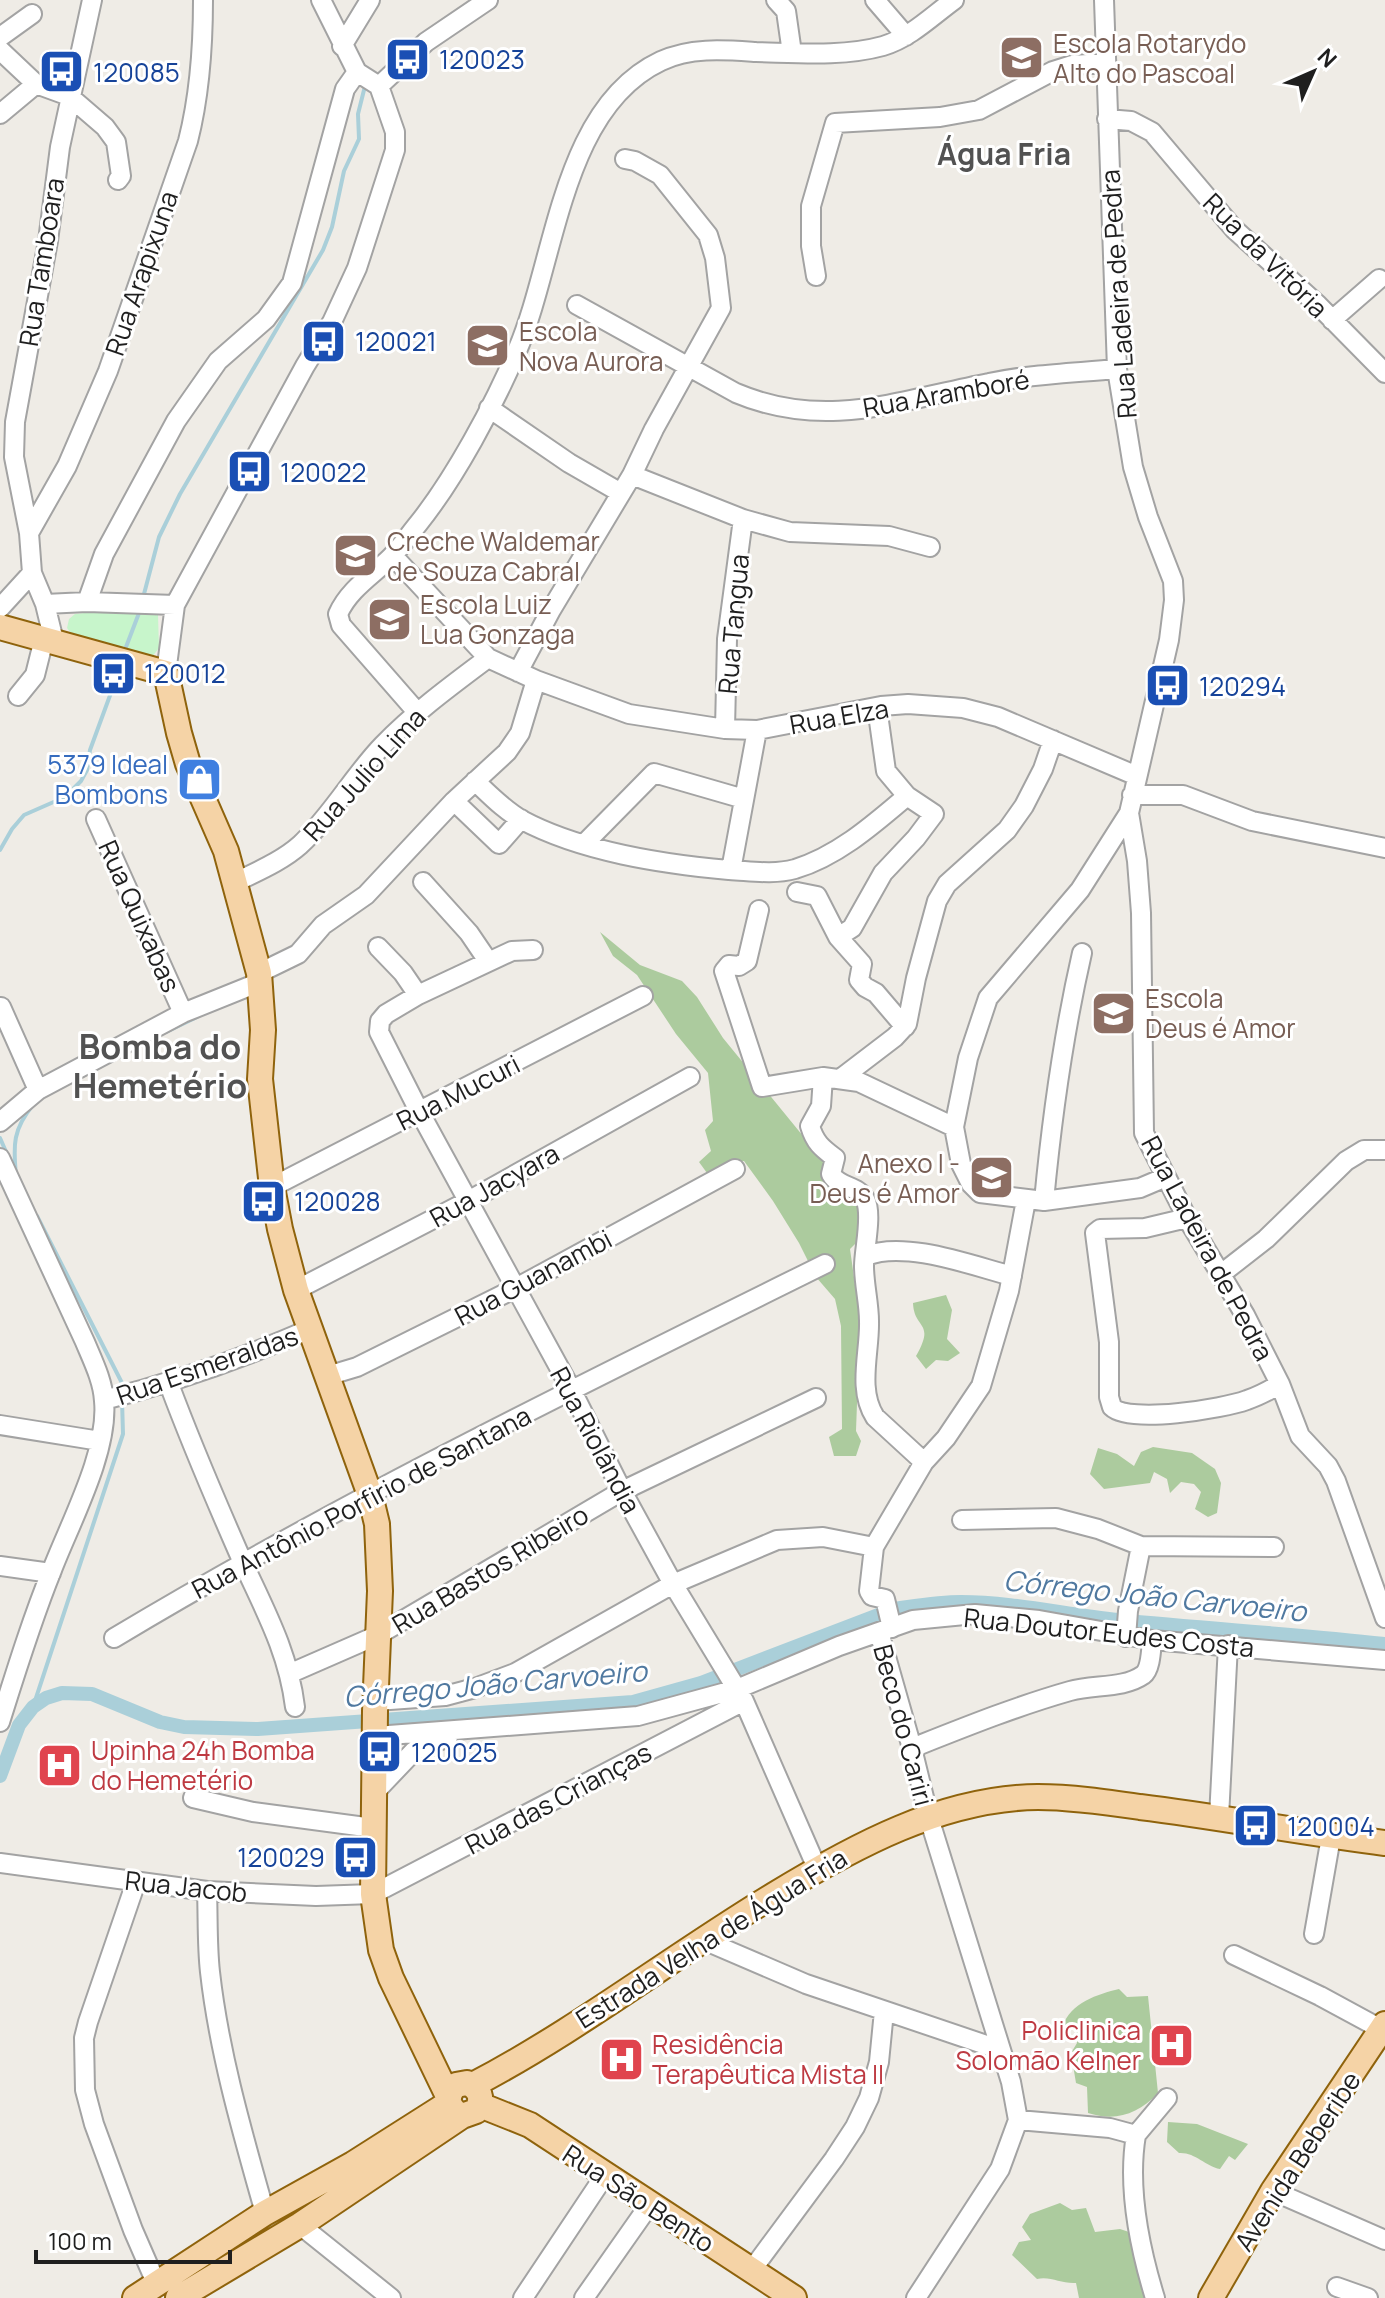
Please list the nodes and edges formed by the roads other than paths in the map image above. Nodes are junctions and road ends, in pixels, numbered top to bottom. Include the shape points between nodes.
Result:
1 (92, 0) edge
2 (203, 0) edge
3 (321, 0) edge
4 (370, 0) edge
5 (488, 0) edge
6 (776, 0) edge
7 (875, 0) edge
8 (954, 0) edge
9 (1104, 0) edge
10 (32, 14) dead end
11 (906, 36) junction
12 (0, 37) edge
13 (342, 46) junction
14 (0, 50) edge
15 (792, 53) junction
16 (1106, 63) junction
17 (357, 72) junction
18 (36, 84) junction
19 (379, 86) junction
20 (69, 96) junction
21 (0, 114) edge
22 (1107, 119) junction
23 (625, 159) dead end
24 (118, 180) dead end
25 (816, 276) dead end
26 (1379, 279) dead end
27 (577, 305) dead end
28 (1332, 320) junction
29 (688, 366) junction
30 (1117, 369) junction
31 (1385, 373) edge
32 (489, 408) junction
33 (7, 457) edge
34 (632, 475) junction
35 (621, 493) junction
36 (743, 519) junction
37 (29, 533) junction
38 (930, 547) dead end
39 (393, 556) junction
40 (32, 573) junction
41 (87, 602) junction
42 (45, 604) junction
43 (175, 605) junction
44 (0, 608) edge
45 (0, 627) edge
46 (49, 640) junction
47 (488, 658) junction
48 (518, 672) junction
49 (166, 673) junction
50 (536, 680) junction
51 (18, 696) dead end
52 (877, 707) junction
53 (417, 712) junction
54 (725, 729) junction
55 (757, 730) junction
56 (1053, 740) junction
57 (1137, 776) junction
58 (475, 781) junction
59 (907, 796) junction
60 (744, 799) junction
61 (454, 801) junction
62 (1130, 804) junction
63 (96, 819) dead end
64 (521, 819) junction
65 (585, 843) junction
66 (1385, 848) edge
67 (731, 870) junction
68 (236, 882) junction
69 (423, 882) dead end
70 (797, 892) dead end
71 (759, 910) dead end
72 (838, 937) junction
73 (378, 947) dead end
74 (533, 950) dead end
75 (1082, 953) dead end
76 (488, 961) junction
77 (259, 978) junction
78 (418, 995) junction
79 (643, 996) dead end
80 (1, 1007) edge
81 (183, 1013) junction
82 (905, 1027) junction
83 (690, 1077) dead end
84 (831, 1078) junction
85 (38, 1090) junction
86 (419, 1111) junction
87 (0, 1122) edge
88 (954, 1127) junction
89 (1385, 1150) edge
90 (4, 1165) edge
91 (735, 1169) dead end
92 (1166, 1177) junction
93 (272, 1187) junction
94 (1035, 1200) junction
95 (468, 1201) junction
96 (1187, 1218) junction
97 (866, 1256) junction
98 (825, 1264) dead end
99 (1221, 1274) junction
100 (1012, 1276) junction
101 (516, 1288) junction
102 (296, 1290) junction
103 (310, 1329) junction
104 (327, 1376) junction
105 (169, 1384) junction
106 (1280, 1384) junction
107 (572, 1391) junction
108 (116, 1397) junction
109 (816, 1398) dead end
110 (0, 1425) edge
111 (100, 1441) junction
112 (924, 1462) junction
113 (622, 1491) junction
114 (370, 1495) junction
115 (962, 1520) dead end
116 (1141, 1546) junction
117 (874, 1547) junction
118 (1274, 1547) dead end
119 (243, 1563) junction
120 (0, 1566) edge
121 (51, 1573) junction
122 (673, 1584) junction
123 (1385, 1618) edge
124 (886, 1620) junction
125 (1127, 1625) junction
126 (378, 1635) junction
127 (114, 1638) dead end
128 (1152, 1640) junction
129 (1228, 1645) junction
130 (1385, 1660) edge
131 (291, 1673) junction
132 (736, 1688) junction
133 (295, 1707) dead end
134 (1, 1715) edge
135 (375, 1718) junction
136 (466, 1729) junction
137 (912, 1748) junction
138 (375, 1792) junction
139 (193, 1798) dead end
140 (1219, 1817) junction
141 (929, 1818) junction
142 (373, 1828) junction
143 (1331, 1837) junction
144 (1385, 1843) edge
145 (0, 1863) edge
146 (817, 1868) junction
147 (136, 1882) junction
148 (207, 1891) junction
149 (373, 1894) junction
150 (1314, 1934) dead end
151 (701, 1939) junction
152 (1234, 1955) dead end
153 (884, 2011) junction
154 (1383, 2027) edge
155 (1001, 2050) junction
156 (505, 2068) junction
157 (462, 2098) junction
158 (1167, 2098) dead end
159 (1018, 2120) junction
160 (530, 2125) junction
161 (1136, 2135) junction
162 (599, 2185) junction
163 (1273, 2191) junction
164 (650, 2204) junction
165 (265, 2213) junction
166 (300, 2225) junction
167 (1385, 2240) edge
168 (751, 2271) junction
169 (157, 2285) junction
170 (1337, 2287) dead end
171 (135, 2298) edge
172 (178, 2298) edge
173 (391, 2298) edge
174 (523, 2298) edge
175 (584, 2298) edge
176 (794, 2298) edge
177 (916, 2298) edge
178 (1155, 2298) edge
179 (1211, 2298) edge
180 (1368, 2298) edge

1 - 20 street, Rua Tamboara
2 - 37 street, Rua Arapixuna via 203,51 188,141 108,371 67,466
3 - 13 street
4 - 13 street
5 - 19 street via 426,42
6 - 15 street via 786,11
7 - 11 street
8 - 11 street
9 - 16 street, Rua Ladeira de Pedra
10 - 12 street
11 - 15 street via 884,46
13 - 17 street
14 - 18 street
15 - 32 street via 716,50 679,55 641,71 614,98 567,184 526,328
16 - 22 street, Rua Ladeira de Pedra
16 - 25 street via 1053,71 979,110 835,123 811,206
17 - 19 street
17 - 41 street via 345,89 292,283 266,319 218,361 176,421 104,554
18 - 20 street
18 - 21 street
19 - 43 street via 396,141 357,268
20 - 24 street via 116,142
20 - 33 street, Rua Tamboara
22 - 28 street, Rua da Vitória via 1131,121 1152,132 1234,229
22 - 30 street, Rua Ladeira de Pedra
23 - 29 street via 660,175 714,249 721,308
26 - 28 street
27 - 29 street, Rua Aramboré
28 - 31 street, Rua da Vitória
29 - 30 street, Rua Aramboré via 759,403 813,411 885,407 991,382
29 - 34 street
30 - 57 street, Rua Ladeira de Pedra via 1133,467 1174,591 1169,640
32 - 35 street
32 - 39 street via 431,508
33 - 37 street, Rua Tamboara
34 - 35 street
34 - 36 street
35 - 48 street
36 - 38 street via 790,532 889,536
36 - 54 street, Rua Tangua via 727,639
37 - 40 street, Rua Tamboara
39 - 47 street
39 - 53 street via 344,602 338,618
40 - 42 street, Rua Tamboara
40 - 44 street
41 - 42 street
41 - 43 street
42 - 46 street, Rua Tamboara
43 - 49 street
45 - 46 main road
46 - 49 main road
46 - 51 street via 35,675
47 - 48 street, Rua Elza
47 - 53 street, Rua Julio Lima
48 - 50 street, Rua Elza
49 - 68 main road via 188,764
50 - 54 street, Rua Elza via 629,714
50 - 58 street via 520,733
52 - 55 street, Rua Elza
52 - 56 street, Rua Elza via 963,708
52 - 59 street via 886,771
53 - 68 street, Rua Julio Lima via 298,847
54 - 55 street, Rua Elza
55 - 60 street
56 - 57 street, Rua Elza
56 - 82 street via 1043,769 1007,830 947,884 937,901
57 - 62 street, Rua Ladeira de Pedra
58 - 61 street
58 - 64 street
59 - 67 street via 863,833 814,862 769,873
59 - 72 street via 934,814 883,873 852,928
60 - 65 street via 654,773
60 - 67 street
61 - 64 street via 499,844
61 - 77 street via 366,895 323,925 298,954
62 - 66 street via 1183,795 1252,821
62 - 88 street via 1080,890 988,998 968,1058
62 - 92 street, Rua Ladeira de Pedra via 1141,913 1144,1133
63 - 81 street, Rua Quixabas
64 - 65 street
65 - 67 street via 678,866
68 - 77 main road
69 - 76 street
70 - 72 street via 817,896
71 - 84 street via 747,961 724,971 762,1087
72 - 82 street via 862,964 859,980
73 - 78 street
74 - 76 street via 512,951
75 - 94 street
76 - 78 street
77 - 81 street
77 - 93 main road via 260,1079
78 - 86 street, Rua Riolândia via 386,1014 379,1032
79 - 86 street, Rua Mucuri
80 - 85 street
81 - 85 street
82 - 84 street
83 - 95 street, Rua Jacyara
84 - 88 street via 859,1082
84 - 97 street via 810,1126 817,1145 835,1158 834,1179 866,1201
85 - 87 street
86 - 93 street, Rua Mucuri
86 - 95 street, Rua Riolândia
88 - 94 street via 961,1164 977,1192
89 - 99 street via 1364,1150 1346,1161 1266,1239
90 - 108 street via 98,1372
91 - 101 street, Rua Guanambi
92 - 94 street via 1140,1188
92 - 96 street, Rua Ladeira de Pedra
93 - 102 main road
94 - 100 street
95 - 101 street, Rua Riolândia
95 - 102 street, Rua Jacyara
96 - 99 street, Rua Ladeira de Pedra
96 - 106 street via 1095,1233 1112,1407 1126,1414 1193,1411 1247,1400
97 - 100 street via 916,1253
97 - 112 street via 865,1381 870,1409
98 - 107 street, Rua Antônio Porfirio de Santana
99 - 106 street, Rua Ladeira de Pedra
100 - 112 street via 981,1386
101 - 104 street, Rua Guanambi via 357,1367
101 - 107 street, Rua Riolândia
102 - 103 main road
103 - 104 main road
103 - 105 street, Rua Esmeraldas
104 - 114 main road
105 - 108 street, Rua Esmeraldas
105 - 119 street
106 - 123 street, Rua Ladeira de Pedra via 1300,1436 1336,1481
107 - 113 street, Rua Riolândia
107 - 114 street, Rua Antônio Porfirio de Santana
108 - 111 street
109 - 113 street, Rua Bastos Ribeiro
110 - 111 street
111 - 121 street
112 - 117 street
113 - 122 street, Rua Riolândia
113 - 126 street, Rua Bastos Ribeiro
114 - 119 street, Rua Antônio Porfirio de Santana
114 - 126 main road via 379,1549
115 - 116 street via 1056,1518
116 - 118 street
116 - 125 street
117 - 122 street via 823,1537 791,1538
117 - 124 street, Beco do Cariri via 869,1591 883,1597
119 - 127 street, Rua Antônio Porfirio de Santana
119 - 131 street
120 - 121 street
121 - 134 street
122 - 132 street, Rua Riolândia
122 - 135 street via 515,1673
124 - 125 street, Rua Doutor Eudes Costa via 975,1614
124 - 132 street, Rua Doutor Eudes Costa via 839,1646
124 - 137 street, Beco do Cariri
125 - 128 street, Rua Doutor Eudes Costa
126 - 131 street, Rua Bastos Ribeiro
126 - 135 main road
128 - 129 street, Rua Doutor Eudes Costa
128 - 137 street via 1145,1673 1120,1683 1074,1689
129 - 130 street, Rua Doutor Eudes Costa
129 - 140 street
131 - 133 street
132 - 136 street, Rua Doutor Eudes Costa via 638,1716
132 - 146 street, Rua Riolândia
132 - 149 street, Rua das Crianças
135 - 136 street, Rua Doutor Eudes Costa
135 - 138 main road
136 - 138 street via 414,1751
137 - 141 street, Beco do Cariri
138 - 142 main road
139 - 142 street
140 - 141 main road, Estrada Velha de Água Fria via 1037,1797 979,1804
140 - 143 main road, Estrada Velha de Água Fria
141 - 146 main road, Estrada Velha de Água Fria
141 - 155 street, Beco do Cariri
142 - 149 main road
143 - 144 main road, Estrada Velha de Água Fria
143 - 150 street
145 - 147 street, Rua Jacob
146 - 151 main road, Estrada Velha de Água Fria
147 - 148 street, Rua Jacob
147 - 169 street via 84,2038 85,2090
148 - 149 street, Rua Jacob
148 - 165 street via 214,1996
149 - 157 main road via 381,1950 405,2011
151 - 153 street
151 - 156 main road, Estrada Velha de Água Fria
152 - 154 street
153 - 155 street
153 - 168 street via 879,2062 860,2118
154 - 163 main road, Avenida Beberibe
155 - 159 street, Beco do Cariri
156 - 157 main road, Estrada Velha de Água Fria
156 - 160 main road via 502,2089
157 - 160 main road, Rua São Bento
157 - 165 main road, Estrada Velha de Água Fria
157 - 166 main road, Estrada Velha de Água Fria
158 - 161 street
159 - 161 street
159 - 177 street via 1000,2169
160 - 162 main road, Rua São Bento
161 - 178 street via 1133,2191
162 - 164 main road, Rua São Bento
162 - 174 street
163 - 167 street
163 - 179 main road, Avenida Beberibe
164 - 168 main road, Rua São Bento
164 - 175 street
165 - 169 main road, Estrada Velha de Água Fria
166 - 172 main road, Estrada Velha de Água Fria
166 - 173 street
168 - 176 main road, Rua São Bento
169 - 171 main road, Estrada Velha de Água Fria
170 - 180 street

